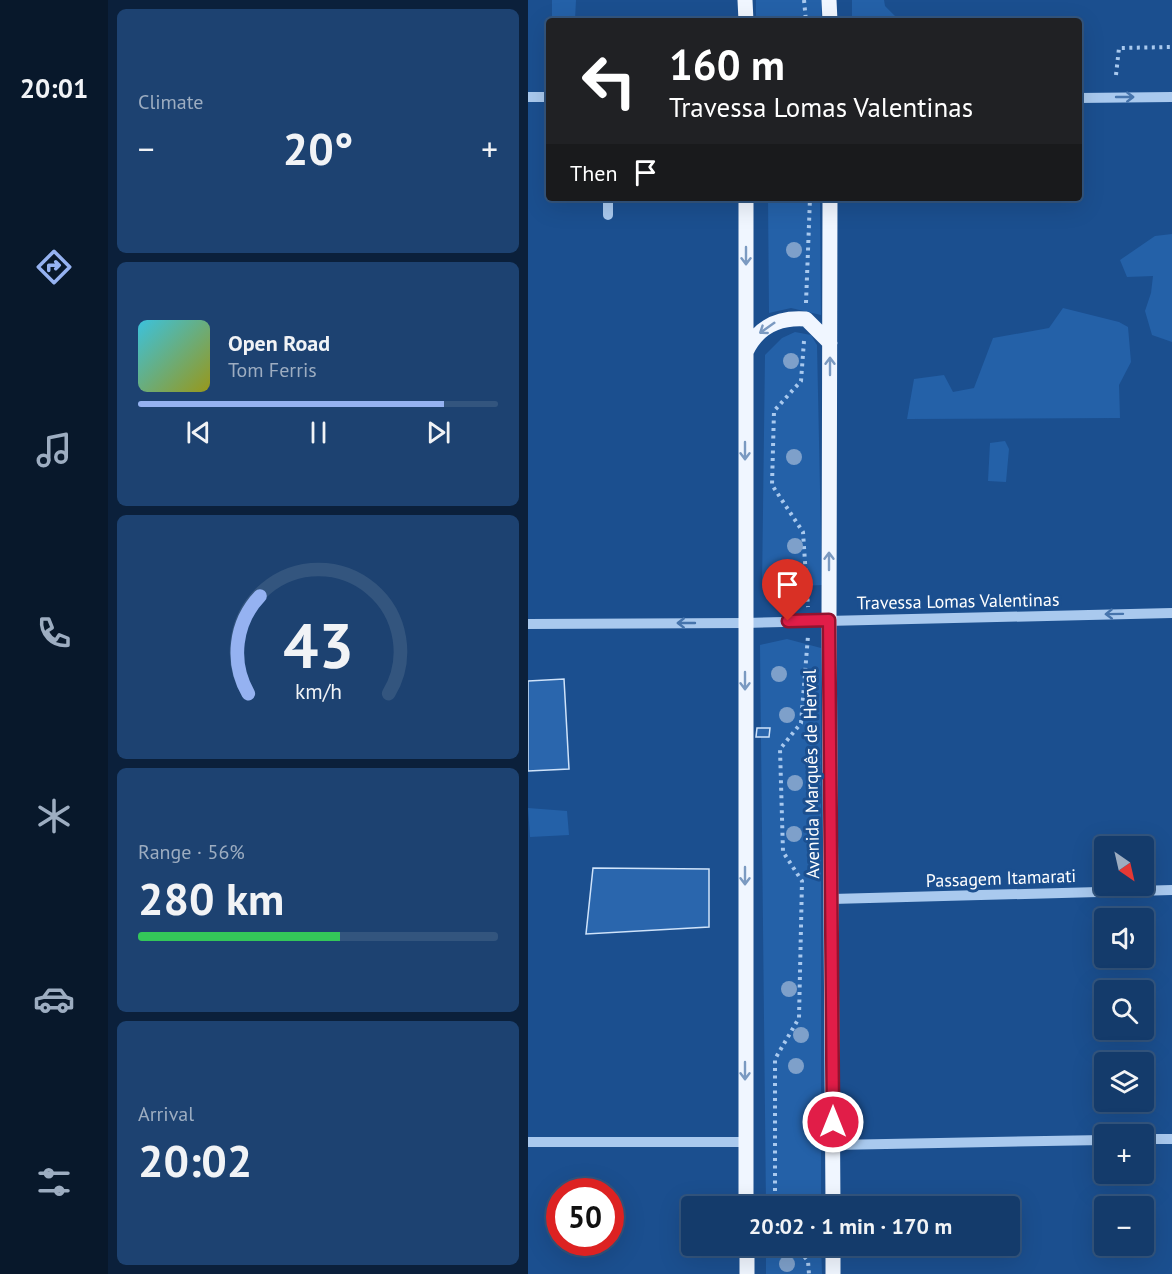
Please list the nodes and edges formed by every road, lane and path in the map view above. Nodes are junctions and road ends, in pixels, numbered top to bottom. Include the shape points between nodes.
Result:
1 (746, 0) edge
2 (804, 0) edge
3 (830, 0) edge
4 (746, 18) edge
5 (806, 18) edge
6 (830, 18) edge
7 (1172, 47) edge
8 (1116, 75) dead end
9 (528, 97) edge
10 (546, 97) edge
11 (1172, 97) edge
12 (1082, 98) edge
13 (608, 201) edge
14 (746, 201) edge
15 (810, 201) edge
16 (830, 201) edge
17 (608, 214) dead end
18 (806, 319) junction
19 (830, 344) junction
20 (746, 353) junction
21 (1172, 613) edge
22 (809, 620) junction
23 (829, 620) junction
24 (745, 623) junction
25 (528, 624) edge
26 (1172, 890) edge
27 (832, 899) junction
28 (1154, 1139) edge
29 (1172, 1139) edge
30 (1094, 1140) edge
31 (528, 1142) edge
32 (745, 1142) junction
33 (833, 1145) junction
34 (746, 1196) edge
35 (775, 1196) edge
36 (833, 1196) edge
37 (747, 1256) edge
38 (804, 1256) edge
39 (833, 1256) edge
40 (747, 1274) edge
41 (809, 1274) edge
42 (833, 1274) edge

1 - 4 main road
2 - 5 path
3 - 6 main road
7 - 8 path via 1119,48
9 - 10 street
12 -> 11 street
13 - 17 street
14 -> 20 main road
15 - 18 path
16 - 19 main road, Avenida Marquês de Herval
18 - 19 main road
18 -> 20 main road via 791,318 765,327
18 - 22 path via 801,381 774,411 772,485 803,532
23 -> 19 main road, Avenida Marquês de Herval
20 -> 24 main road
21 -> 23 street, Travessa Lomas Valentinas
22 - 23 street, Travessa Lomas Valentinas
22 - 24 street, Travessa Lomas Valentinas
22 - 35 path via 801,723 780,749 783,852 802,881 799,1018 775,1059
23 - 27 main road, Avenida Marquês de Herval
24 -> 25 street, Travessa Lomas Valentinas
24 -> 32 main road
26 - 27 street, Passagem Itamarati
27 - 33 main road, Avenida Marquês de Herval
28 - 29 street
30 - 33 street
31 - 32 street
32 - 34 main road
33 - 36 main road, Avenida Marquês de Herval
37 - 40 main road
38 - 41 path
39 - 42 main road

